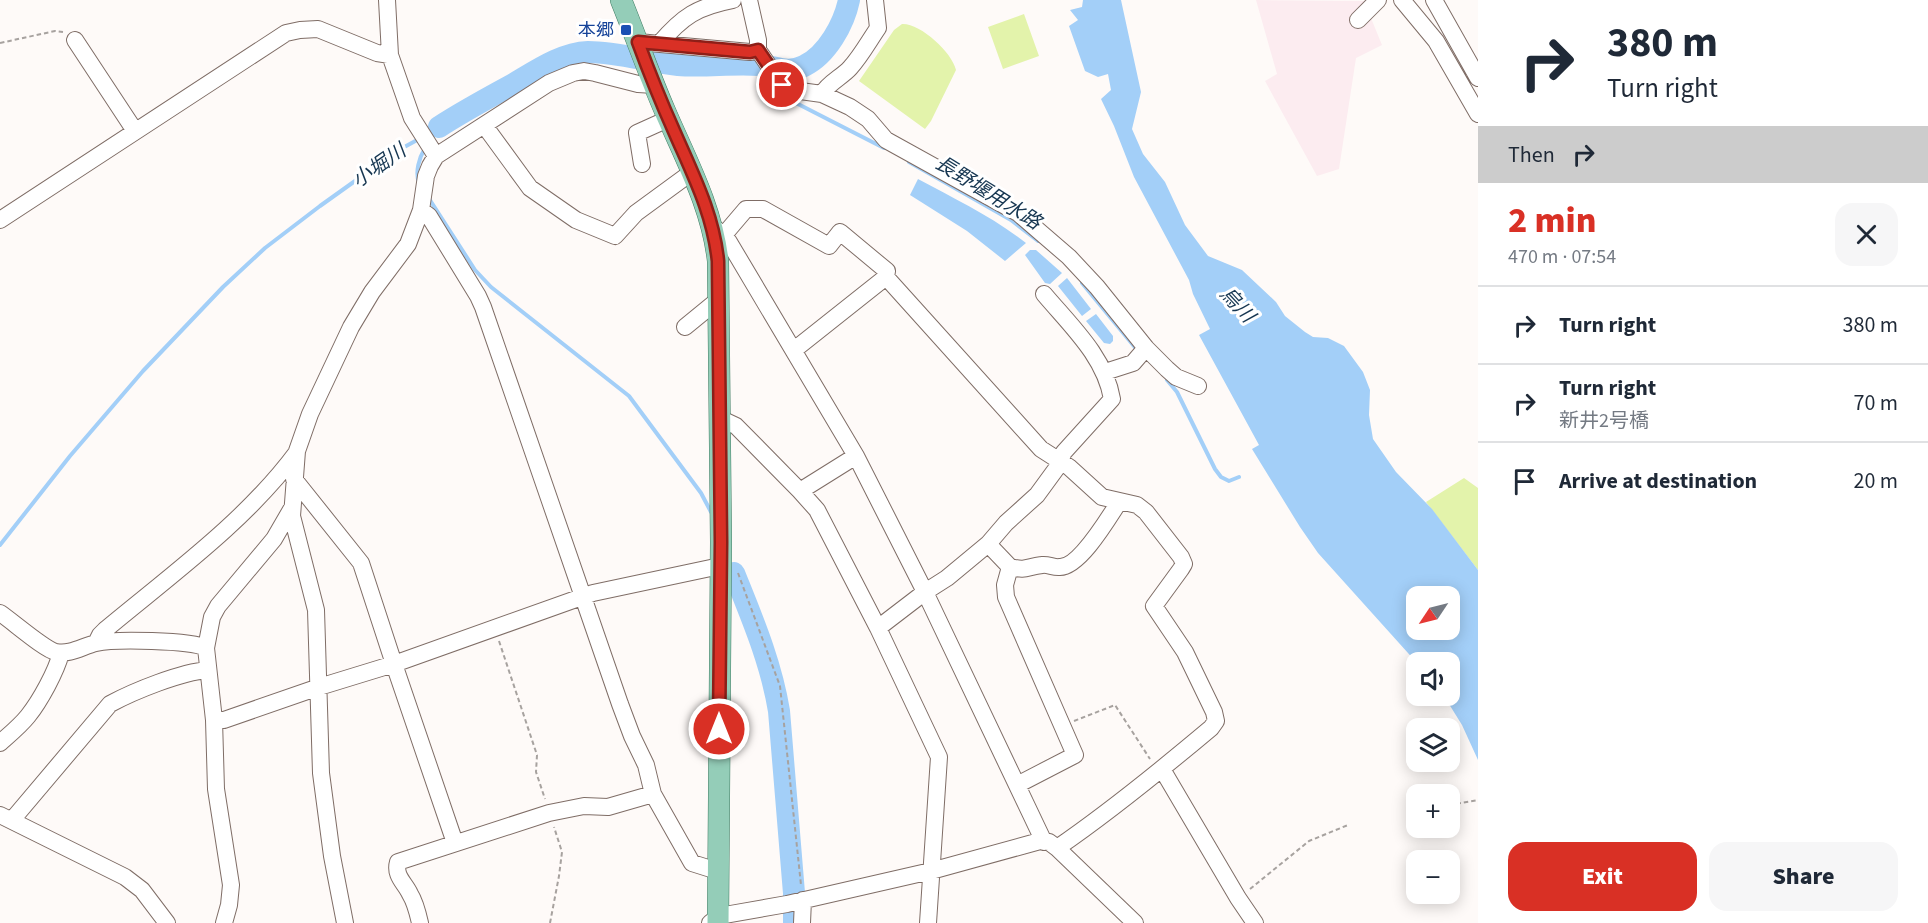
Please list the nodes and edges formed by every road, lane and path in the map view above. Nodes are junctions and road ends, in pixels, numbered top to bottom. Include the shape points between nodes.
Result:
1 (387, 0) edge
2 (621, 0) edge
3 (733, 0) edge
4 (748, 0) edge
5 (874, 0) edge
6 (1378, 0) edge
7 (1402, 0) edge
8 (1434, 0) edge
9 (1358, 20) dead end
10 (75, 40) joint
11 (0, 43) edge
12 (646, 44) junction
13 (759, 52) junction
14 (390, 55) junction
15 (1478, 78) edge
16 (653, 81) junction
17 (822, 94) junction
18 (1478, 114) edge
19 (668, 119) junction
20 (484, 124) junction
21 (135, 131) junction
22 (435, 154) junction
23 (642, 164) dead end
24 (692, 172) junction
25 (423, 197) junction
26 (0, 220) edge
27 (718, 231) junction
28 (886, 277) junction
29 (1044, 294) dead end
30 (718, 300) junction
31 (685, 327) dead end
32 (794, 350) junction
33 (1141, 354) junction
34 (1105, 372) junction
35 (1198, 386) dead end
36 (719, 418) junction
37 (297, 451) junction
38 (856, 456) junction
39 (1060, 460) junction
40 (294, 479) junction
41 (800, 491) junction
42 (1119, 502) junction
43 (292, 506) junction
44 (988, 544) junction
45 (1010, 567) junction
46 (728, 568) junction
47 (925, 592) junction
48 (582, 597) junction
49 (0, 613) edge
50 (494, 627) junction
51 (878, 628) junction
52 (96, 643) junction
53 (206, 648) junction
54 (61, 653) junction
55 (394, 664) junction
56 (208, 670) junction
57 (319, 687) junction
58 (214, 720) junction
59 (1063, 726) junction
60 (0, 743) edge
61 (1160, 770) junction
62 (1017, 785) junction
63 (653, 794) junction
64 (1478, 800) edge
65 (1460, 803) edge
66 (549, 813) junction
67 (6, 818) edge
68 (1348, 825) dead end
69 (455, 843) junction
70 (1050, 845) junction
71 (719, 868) junction
72 (931, 871) junction
73 (1238, 898) junction
74 (796, 902) junction
75 (715, 921) edge
76 (167, 923) edge
77 (224, 923) edge
78 (345, 923) edge
79 (420, 923) edge
80 (550, 923) edge
81 (802, 923) edge
82 (928, 923) edge
83 (1135, 923) edge
84 (1255, 923) edge

1 - 14 street
2 - 12 main road
3 - 12 street via 697,10
4 - 13 street
5 - 17 street via 878,28 855,63
6 - 9 street
7 - 18 street via 1436,41
8 - 15 street
10 - 11 path via 67,33 55,31
10 - 21 street
12 - 13 street
12 - 16 main road
13 - 17 street via 786,89
14 - 21 street via 318,30 286,33
14 - 22 street via 412,118
16 - 19 main road
16 - 20 street via 638,84 584,71 573,73 549,83
17 - 33 street via 863,115 886,140 1018,213 1097,287
19 - 23 street via 637,133
19 - 24 main road
20 - 22 street
20 - 24 street via 530,188 576,220 615,236 636,213
21 - 26 street
22 - 25 street
24 - 27 main road
25 - 37 street via 408,243 351,327
25 - 48 street via 429,216 483,307
27 - 28 street via 746,209 763,209 829,246 840,232 887,271
27 - 30 main road
27 - 32 street via 729,242
28 - 32 street
28 - 39 street via 1041,449
29 - 34 street
30 - 31 street
30 - 36 main road
32 - 38 street
33 - 34 street
33 - 35 street
34 - 39 street via 1112,399
36 - 41 street via 736,426
36 - 46 main road
37 - 40 street
37 - 52 street via 250,505 105,630
38 - 41 street
38 - 47 street
39 - 42 street via 1102,497
39 - 44 street via 1037,495
40 - 43 street
40 - 55 street via 361,563
41 - 51 street via 824,522
42 - 45 street via 1094,542 1069,564 1062,568 1044,564 1023,570
42 - 61 street via 1137,505 1146,512 1182,557 1184,564 1154,606 1185,652 1216,720
43 - 53 street via 274,539 218,606
43 - 57 street via 316,610
44 - 45 street
44 - 47 street
45 - 59 street via 1006,597
46 - 48 street via 653,579
46 - 71 main road
46 - 74 path via 780,686
47 - 51 street
47 - 62 street
48 - 50 street
48 - 63 street via 646,765
49 - 54 street via 53,652
50 - 55 street
50 - 66 path via 537,755 537,772
51 - 72 street via 939,757
52 - 53 street via 132,640
52 - 54 street
53 - 56 street
54 - 60 street via 27,718
55 - 57 street
55 - 69 street
56 - 58 street
56 - 67 street via 157,684 110,704
57 - 58 street
57 - 78 street via 325,812
58 - 77 street via 216,789 231,885
59 - 61 path via 1115,705
59 - 62 street via 1076,755
61 - 70 street via 1096,821
61 - 73 street
62 - 70 street
63 - 66 street via 608,807 584,806
63 - 71 street via 692,863
64 - 65 path
66 - 69 street
66 - 80 path via 562,852
67 - 76 street via 134,883
68 - 73 path via 1309,841
69 - 79 street via 398,862 396,870 411,894
70 - 72 street via 1031,843
70 - 83 street
71 - 75 main road
72 - 74 street
72 - 82 street
73 - 84 street
74 - 75 street
74 - 81 street

